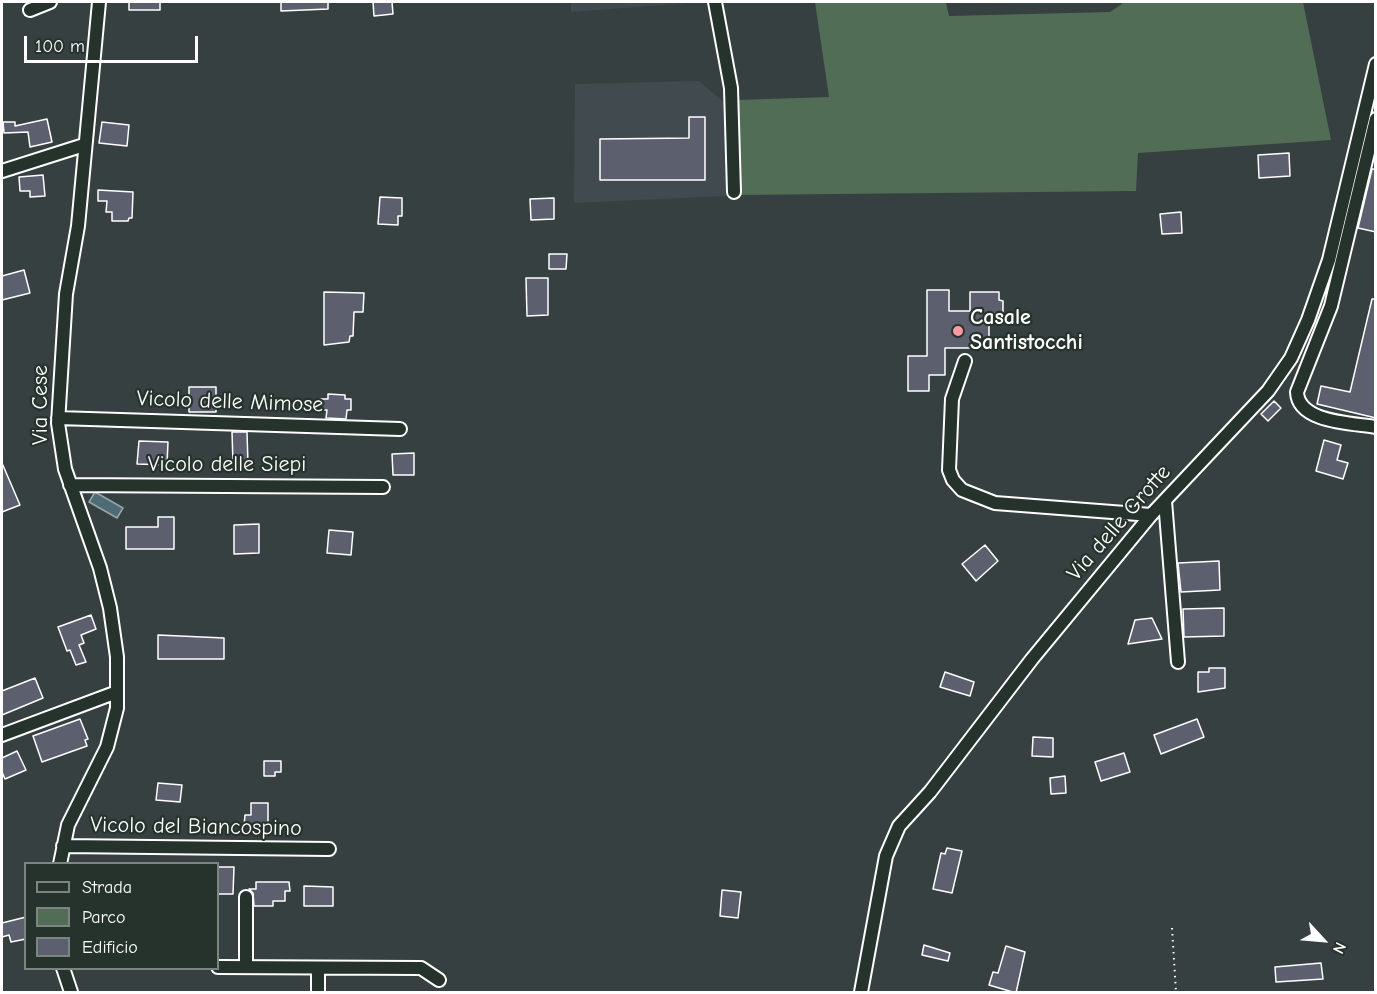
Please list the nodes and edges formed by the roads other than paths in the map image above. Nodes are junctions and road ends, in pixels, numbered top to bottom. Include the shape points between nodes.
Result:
1 (50, 2) edge
2 (99, 2) edge
3 (715, 2) edge
4 (30, 10) dead end
5 (1376, 64) edge
6 (1376, 119) edge
7 (84, 145) junction
8 (2, 171) edge
9 (734, 192) dead end
10 (964, 361) dead end
11 (58, 418) junction
12 (1376, 427) edge
13 (400, 429) dead end
14 (70, 485) junction
15 (383, 487) dead end
16 (1165, 501) junction
17 (1151, 515) junction
18 (1178, 662) dead end
19 (117, 692) junction
20 (2, 735) edge
21 (63, 846) junction
22 (329, 849) dead end
23 (60, 862) edge
24 (246, 897) dead end
25 (219, 967) edge
26 (246, 967) junction
27 (318, 968) junction
28 (63, 970) edge
29 (439, 980) dead end
30 (71, 993) edge
31 (318, 993) edge
32 (861, 993) edge

1 - 4 street
2 - 7 street, Via Cese
3 - 9 street via 731,88
5 - 16 street, Via delle Grotte via 1329,260 1295,350 1268,391
6 - 12 street via 1331,306 1297,392 1300,404 1309,412
7 - 8 street
7 - 11 street, Via Cese via 78,226 65,302
10 - 17 street via 952,399 950,470 962,490 1007,505
11 - 13 street, Vicolo delle Mimose
11 - 14 street, Via Cese via 61,453
14 - 15 street, Vicolo delle Siepi
14 - 19 street, Via Cese via 110,608
16 - 17 street, Via delle Grotte
16 - 18 street
17 - 32 street, Via delle Grotte via 896,830 886,856
19 - 20 street
19 - 21 street, Via Cese via 111,737 77,804
21 - 22 street, Vicolo del Biancospino
21 - 23 street, Via Cese
24 - 26 street
25 - 26 street
26 - 27 street
27 - 29 street via 421,968
27 - 31 street
28 - 30 street

